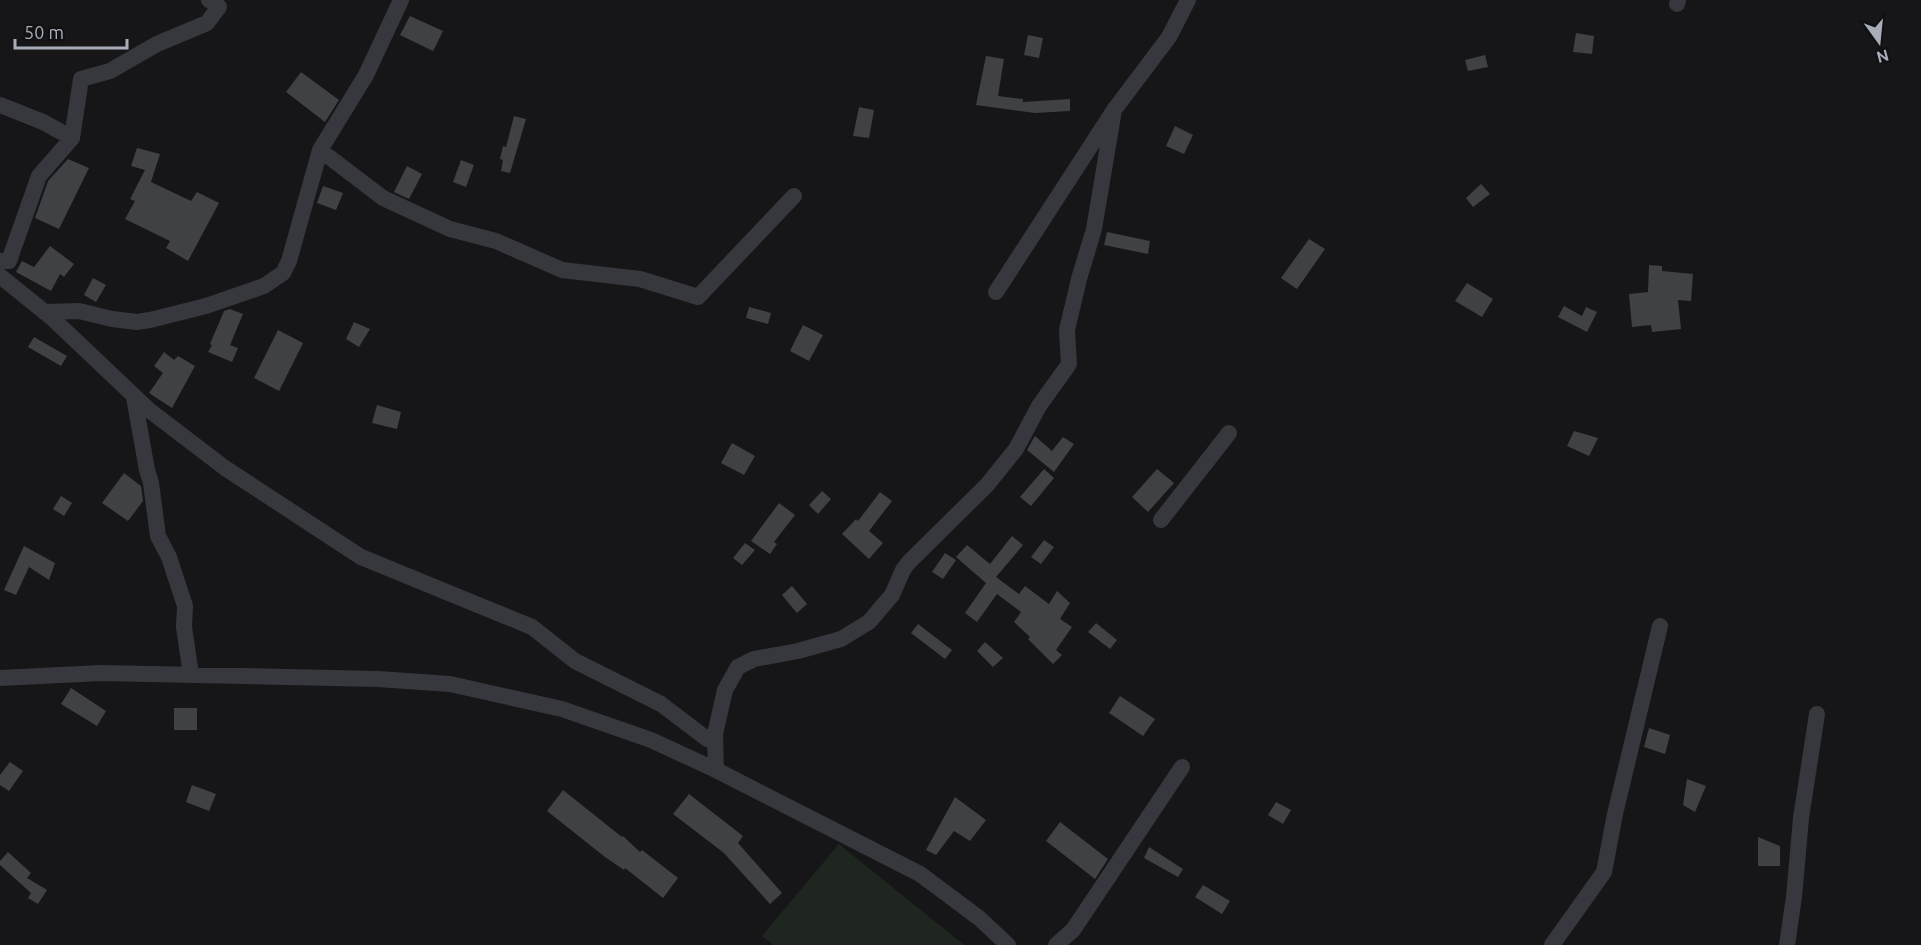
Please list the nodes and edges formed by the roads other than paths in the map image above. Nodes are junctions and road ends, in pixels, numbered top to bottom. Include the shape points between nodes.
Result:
1 (208, 0) edge
2 (401, 0) edge
3 (1188, 0) edge
4 (0, 105) edge
5 (1114, 110) junction
6 (72, 138) junction
7 (320, 150) junction
8 (794, 196) dead end
9 (0, 261) edge
10 (0, 276) edge
11 (996, 292) dead end
12 (44, 312) junction
13 (134, 397) junction
14 (1229, 433) dead end
15 (1161, 520) dead end
16 (1660, 626) dead end
17 (191, 675) junction
18 (0, 678) edge
19 (1817, 714) dead end
20 (711, 736) junction
21 (682, 754) junction
22 (1182, 767) dead end
23 (716, 770) junction
24 (1008, 945) edge
25 (1056, 945) edge
26 (1552, 945) edge
27 (1787, 945) edge

1 - 6 street via 219,7 207,23 157,44 110,71 81,79
2 - 7 street via 366,75
3 - 5 street via 1169,37
4 - 6 street
5 - 11 street
5 - 20 street via 1095,229 1067,330 1069,364 1016,448 987,485 909,562 892,595 869,622 841,639 754,659 738,667 725,690
6 - 9 street via 39,176 9,261
7 - 8 street via 383,198 450,229 496,241 562,270 640,279 698,297
7 - 12 street via 289,261 283,273 264,286 206,306 137,322 79,311
10 - 12 street
12 - 13 street
13 - 17 street via 158,536 185,606
13 - 20 street via 225,468 361,557 532,627 575,661 661,704
14 - 15 street
16 - 26 street via 1604,872
17 - 18 street via 101,673
17 - 21 street via 450,684 562,709
19 - 27 street
20 - 21 street
20 - 23 street
21 - 23 street
22 - 25 street via 1072,930
23 - 24 street via 920,874 980,918

